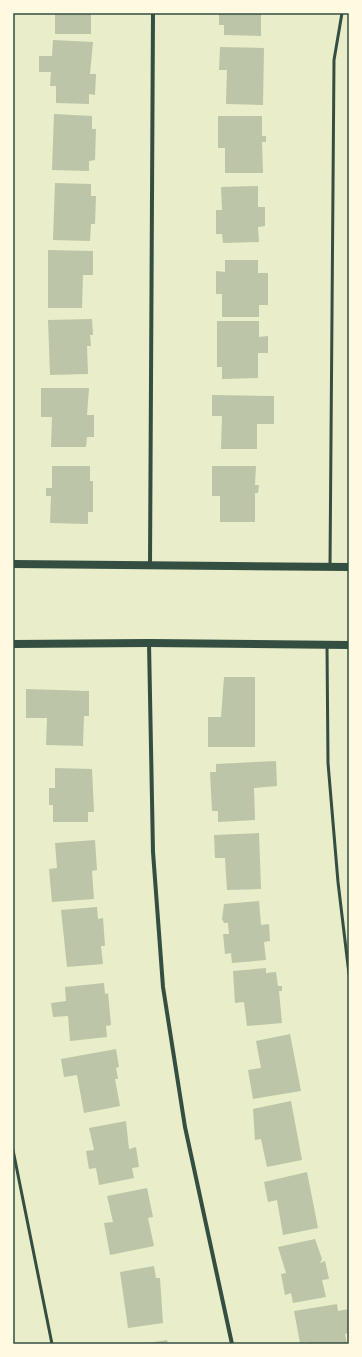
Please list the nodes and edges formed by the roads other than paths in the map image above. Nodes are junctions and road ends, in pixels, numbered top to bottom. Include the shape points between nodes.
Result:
1 (153, 13) edge
2 (342, 13) edge
3 (13, 564) edge
4 (150, 565) junction
5 (330, 567) junction
6 (349, 567) edge
7 (149, 643) junction
8 (13, 644) edge
9 (327, 645) junction
10 (349, 645) edge
11 (349, 974) edge
12 (13, 1150) edge
13 (52, 1344) edge
14 (232, 1344) edge

1 - 4 street
2 - 5 lane via 334,60
3 - 4 main road
4 - 5 main road
5 - 6 main road
7 - 8 main road
7 - 9 main road
7 - 14 street via 153,852 163,987 185,1127
9 - 10 main road
9 - 11 lane via 328,763
12 - 13 lane

